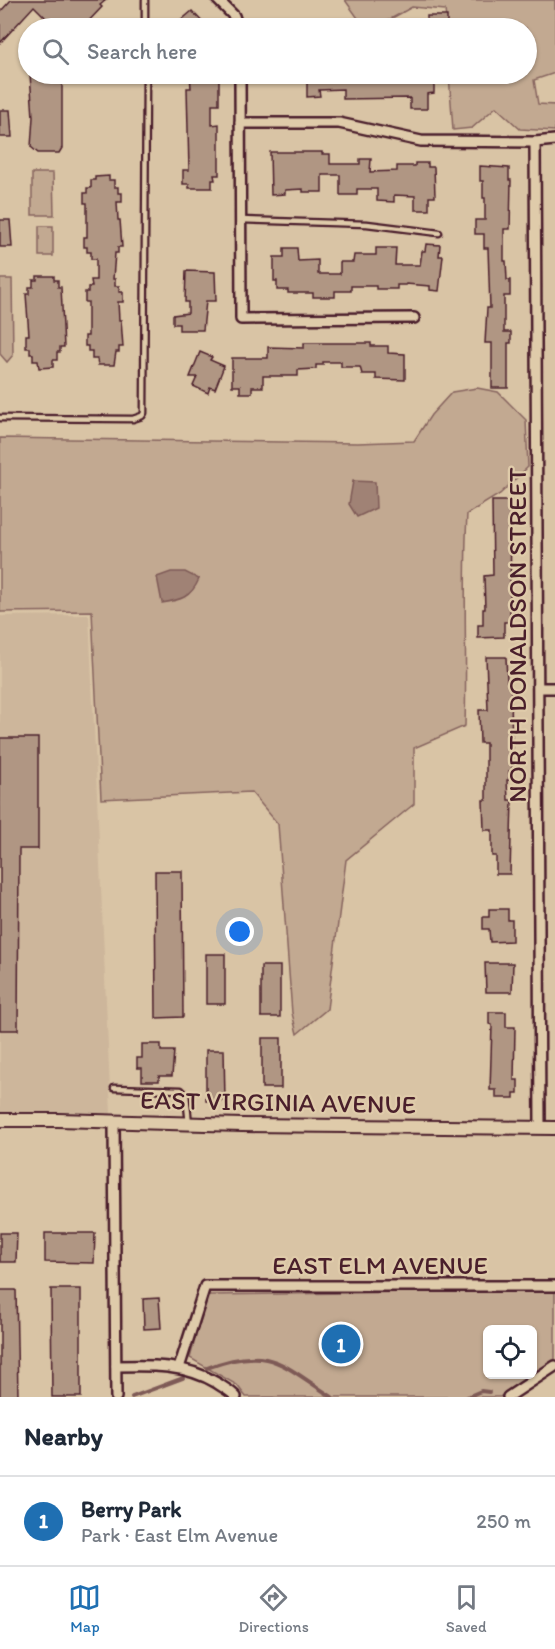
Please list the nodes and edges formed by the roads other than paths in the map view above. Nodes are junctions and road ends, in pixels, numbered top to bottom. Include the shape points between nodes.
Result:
1 (145, 0) edge
2 (218, 0) edge
3 (145, 18) edge
4 (235, 18) edge
5 (146, 84) edge
6 (240, 84) edge
7 (240, 123) junction
8 (555, 140) edge
9 (535, 142) junction
10 (240, 220) junction
11 (439, 232) dead end
12 (414, 318) dead end
13 (0, 418) edge
14 (539, 688) junction
15 (555, 688) edge
16 (114, 1088) dead end
17 (0, 1120) edge
18 (114, 1123) junction
19 (189, 1124) junction
20 (540, 1127) junction
21 (555, 1128) edge
22 (555, 1286) edge
23 (116, 1366) junction
24 (555, 1366) edge
25 (179, 1368) junction
26 (116, 1397) edge
27 (236, 1397) edge
28 (507, 1397) edge

1 - 3 lane
2 - 4 street
5 - 13 lane via 144,413 133,419
6 - 7 street
7 - 9 street via 339,123 422,141
7 - 10 street
8 - 9 street
9 - 14 street, NORTH DONALDSON STREET
10 - 11 lane via 367,224
10 - 12 street via 241,319
14 - 15 street
14 - 20 street, NORTH DONALDSON STREET
16 - 19 lane via 181,1090 186,1095
17 - 18 street, EAST VIRGINIA AVENUE
18 - 19 street, EAST VIRGINIA AVENUE
18 - 23 street
19 - 20 street, EAST VIRGINIA AVENUE
20 - 21 street, EAST VIRGINIA AVENUE
22 - 25 street, EAST ELM AVENUE via 205,1286
23 - 25 street
23 - 26 street
24 - 28 street
25 - 27 street via 207,1377

